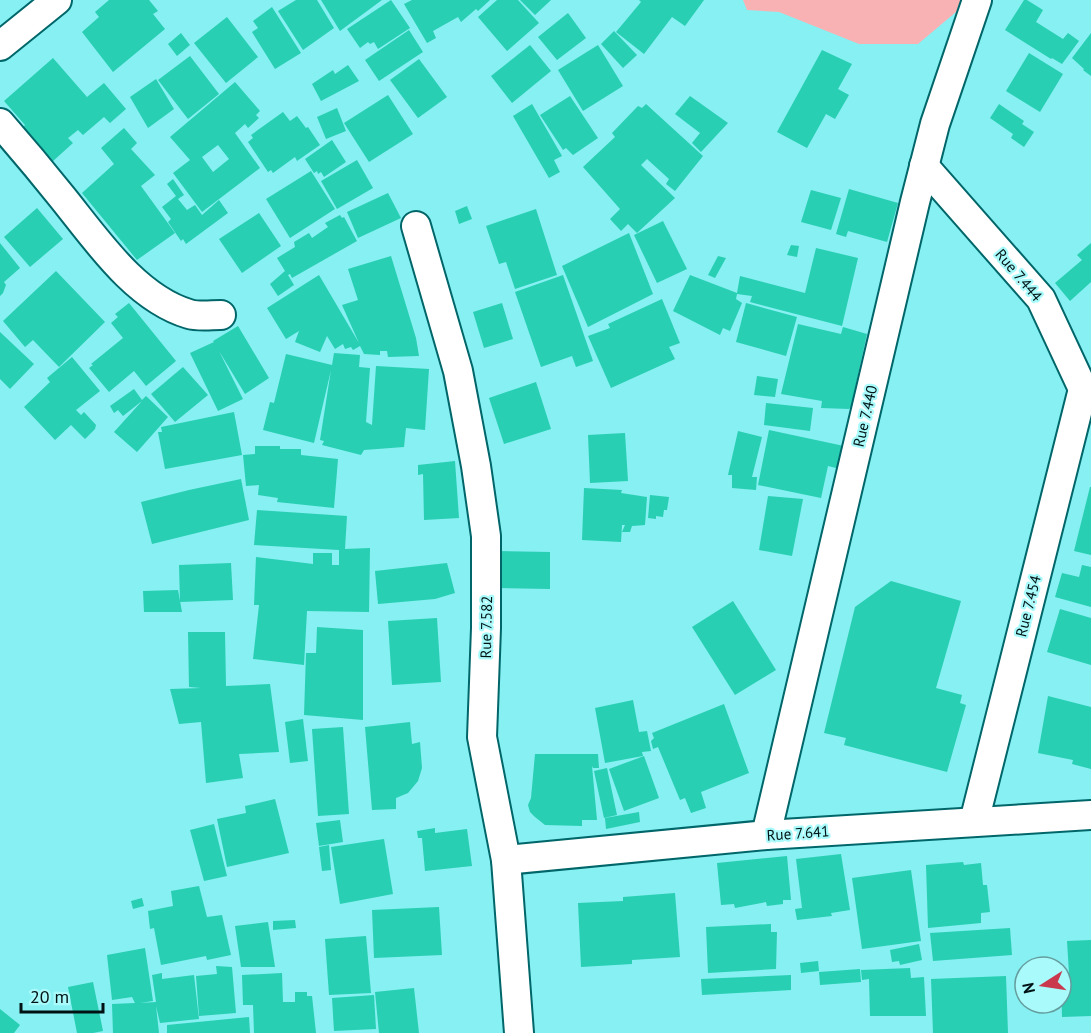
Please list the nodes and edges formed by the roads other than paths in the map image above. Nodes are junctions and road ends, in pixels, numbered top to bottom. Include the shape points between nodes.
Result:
1 (57, 0) edge
2 (977, 0) edge
3 (7, 33) edge
4 (0, 123) edge
5 (924, 166) junction
6 (416, 226) dead end
7 (221, 315) dead end
8 (1087, 394) edge
9 (1091, 815) edge
10 (974, 822) junction
11 (766, 835) junction
12 (506, 860) junction
13 (519, 1033) edge

1 - 3 street
2 - 5 street, Rue 7.440
4 - 7 street via 145,291 191,315
5 - 8 street, Rue 7.444 via 1041,299
5 - 11 street, Rue 7.440
6 - 12 street, Rue 7.582 via 458,371 486,536 482,737
8 - 10 street, Rue 7.454
9 - 10 street, Rue 7.641
10 - 11 street, Rue 7.641
11 - 12 street, Rue 7.641
12 - 13 street, Rue 7.582

